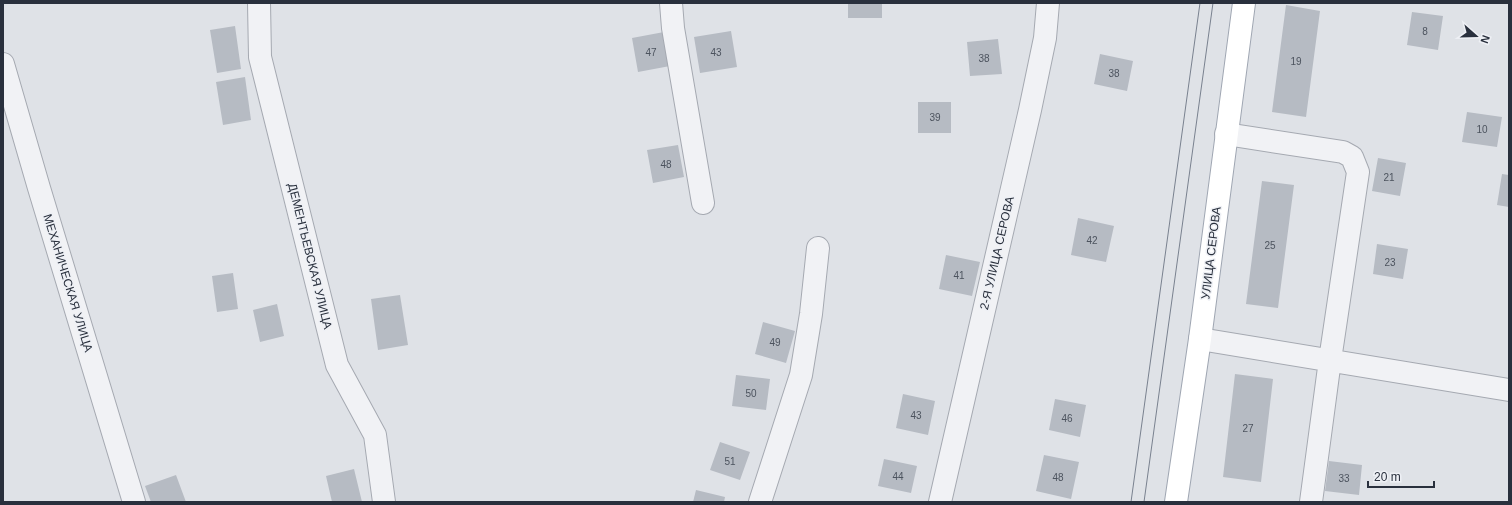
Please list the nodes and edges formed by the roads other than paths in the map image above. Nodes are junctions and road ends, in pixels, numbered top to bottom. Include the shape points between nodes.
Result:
1 (259, 3) edge
2 (671, 3) edge
3 (1048, 3) edge
4 (1244, 3) edge
5 (3, 64) edge
6 (1226, 134) junction
7 (703, 203) dead end
8 (818, 248) dead end
9 (1200, 339) junction
10 (1330, 360) junction
11 (1509, 390) edge
12 (134, 502) edge
13 (384, 502) edge
14 (760, 502) edge
15 (940, 502) edge
16 (1176, 502) edge
17 (1312, 502) edge

1 - 13 street, ДЕМЕНТЬЕВСКАЯ УЛИЦА via 260,57 338,365 375,435
2 - 7 street via 674,36
3 - 15 street, 2-Я УЛИЦА СЕРОВА via 1045,38 1030,110
4 - 6 main road, УЛИЦА СЕРОВА
5 - 12 street, МЕХАНИЧЕСКАЯ УЛИЦА
6 - 9 main road, УЛИЦА СЕРОВА
6 - 10 street via 1343,152 1352,157 1358,172
8 - 14 street via 801,374
9 - 10 street
9 - 16 main road, УЛИЦА СЕРОВА
10 - 11 street
10 - 17 street

